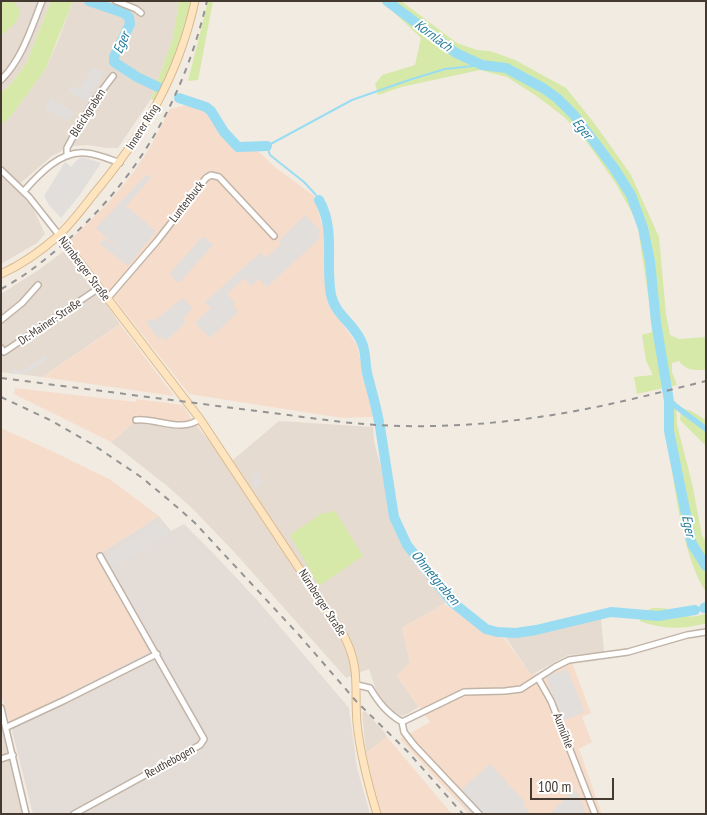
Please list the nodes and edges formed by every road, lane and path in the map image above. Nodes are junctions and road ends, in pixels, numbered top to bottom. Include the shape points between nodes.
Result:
1 (42, 1) edge
2 (116, 1) edge
3 (195, 1) edge
4 (141, 13) dead end
5 (113, 76) dead end
6 (1, 79) edge
7 (68, 156) junction
8 (120, 163) junction
9 (1, 170) edge
10 (24, 191) junction
11 (59, 235) junction
12 (274, 236) dead end
13 (1, 274) edge
14 (38, 285) dead end
15 (99, 288) junction
16 (107, 299) junction
17 (1, 320) edge
18 (1, 348) edge
19 (200, 419) junction
20 (136, 420) dead end
21 (100, 556) dead end
22 (706, 632) edge
23 (157, 654) junction
24 (538, 678) junction
25 (357, 685) junction
26 (1, 708) edge
27 (402, 722) junction
28 (7, 727) junction
29 (13, 755) junction
30 (1, 759) edge
31 (26, 814) edge
32 (74, 814) edge
33 (376, 814) edge
34 (479, 814) edge
35 (595, 814) edge

1 - 6 street via 18,59
2 - 4 street
3 - 8 main road, Innerer Ring via 186,40 160,100
5 - 7 street, Bleichgraben via 66,148
7 - 8 street via 86,153
7 - 10 street via 56,162
8 - 11 main road, Innerer Ring
9 - 10 street, Nürnberger Straße
10 - 11 street, Nürnberger Straße
11 - 13 main road, Innerer Ring
11 - 15 main road, Nürnberger Straße
12 - 16 street, Luntenbuck via 219,177 211,174
14 - 17 street
15 - 16 main road, Nürnberger Straße
15 - 18 street, Dr.-Mainer-Straße via 4,352
16 - 19 main road, Nürnberger Straße
19 - 20 street via 183,425
19 - 25 main road, Nürnberger Straße via 344,636 354,659
21 - 23 street, Reuthebogen
22 - 24 street via 628,652 569,660
23 - 28 street
23 - 32 street, Reuthebogen via 204,739 200,746
24 - 27 street via 521,688 464,692
24 - 35 street, Aumühle via 551,701
25 - 27 street via 370,688 385,710
25 - 33 main road, Nürnberger Straße via 359,742
26 - 28 street
27 - 34 street via 404,732 414,744
28 - 29 street
29 - 30 street
29 - 31 street

